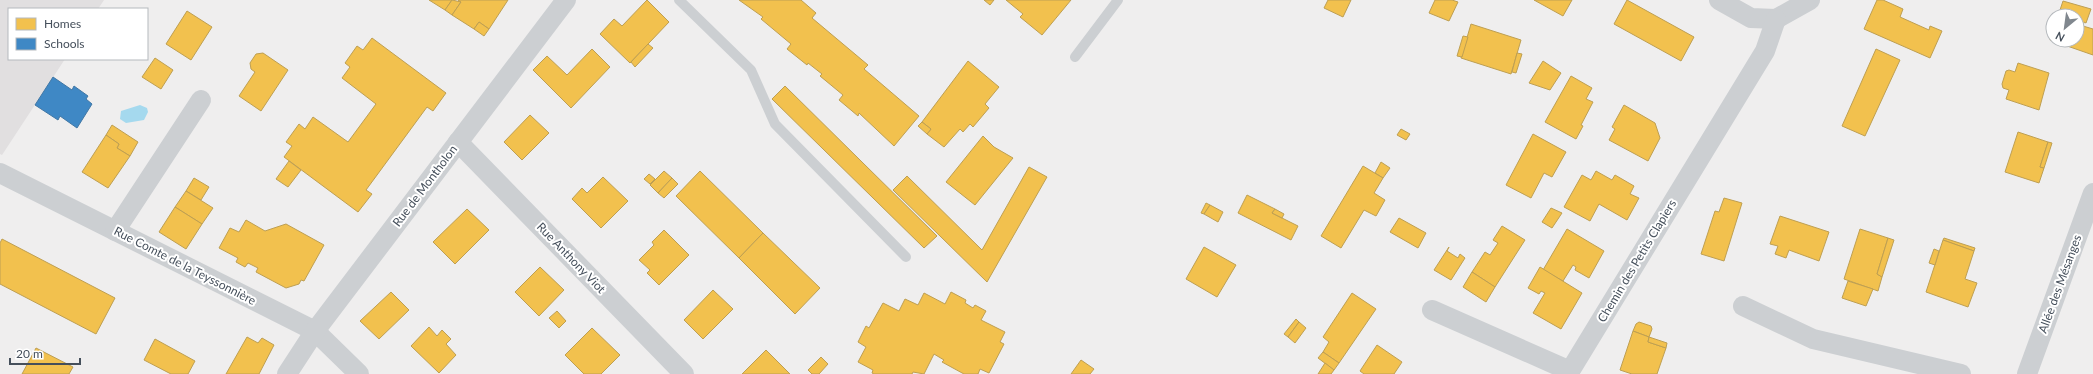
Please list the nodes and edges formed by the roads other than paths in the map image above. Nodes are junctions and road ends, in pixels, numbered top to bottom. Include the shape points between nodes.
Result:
1 (566, 0) edge
2 (678, 0) edge
3 (1118, 0) edge
4 (1719, 0) edge
5 (1810, 0) edge
6 (1776, 19) junction
7 (1075, 57) dead end
8 (201, 100) dead end
9 (458, 142) junction
10 (0, 173) edge
11 (2093, 193) edge
12 (115, 231) junction
13 (906, 257) dead end
14 (1743, 306) dead end
15 (1432, 310) dead end
16 (315, 330) junction
17 (1569, 373) edge
18 (287, 374) edge
19 (359, 374) edge
20 (684, 374) edge
21 (1961, 374) edge
22 (2027, 374) edge

1 - 9 street, Rue de Montholon
2 - 13 lane via 750,70 775,124
3 - 7 lane
4 - 6 street via 1751,18
5 - 6 street
6 - 17 street, Chemin des Petits Clapiers via 1766,51
8 - 12 street
9 - 16 street, Rue de Montholon
9 - 20 street, Rue Anthony Viot
10 - 12 street, Rue Comte de la Teyssonnière
11 - 22 street, Allée des Mésanges
12 - 16 street, Rue Comte de la Teyssonnière
14 - 21 street via 1813,339
15 - 17 street, Chemin des Petits Clapiers
16 - 18 street, Rue de Montholon
16 - 19 street, Rue Comte de la Teyssonnière

